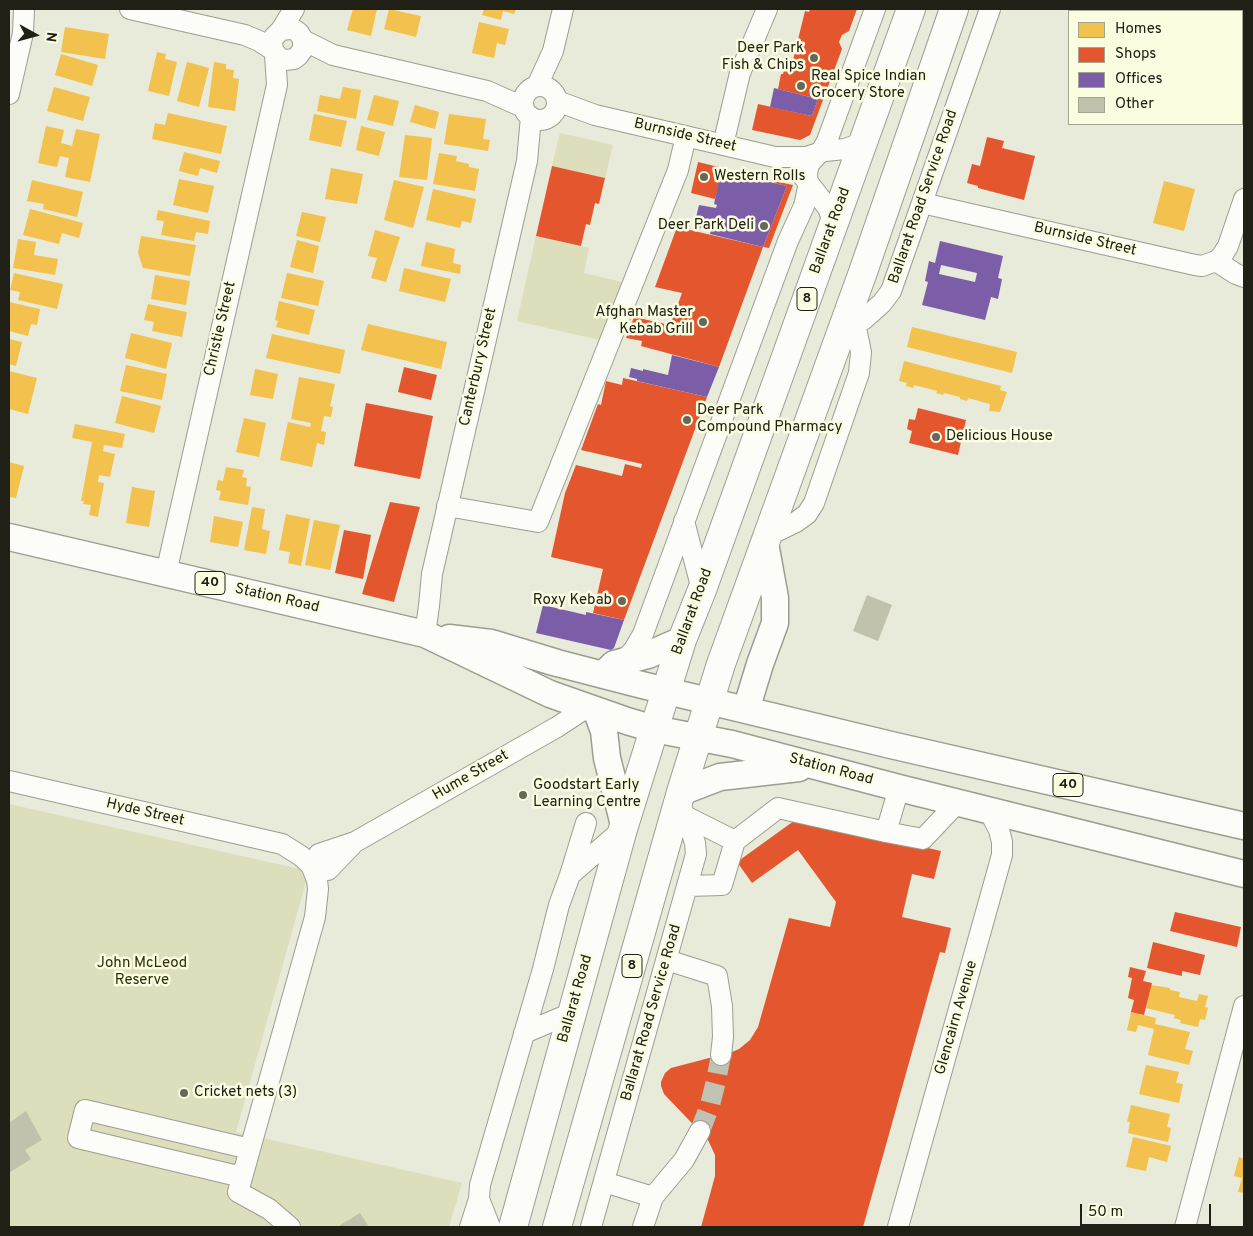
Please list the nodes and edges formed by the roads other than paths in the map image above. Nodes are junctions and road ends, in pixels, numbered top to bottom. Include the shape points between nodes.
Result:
1 (24, 9) edge
2 (33, 9) edge
3 (130, 9) edge
4 (295, 9) edge
5 (563, 9) edge
6 (767, 9) edge
7 (875, 9) edge
8 (911, 9) edge
9 (954, 9) edge
10 (990, 9) edge
11 (23, 33) junction
12 (287, 45) junction
13 (9, 94) edge
14 (540, 104) junction
15 (686, 136) junction
16 (862, 143) junction
17 (723, 146) junction
18 (818, 154) junction
19 (775, 157) junction
20 (807, 181) junction
21 (1244, 199) edge
22 (922, 203) junction
23 (834, 224) junction
24 (1216, 261) junction
25 (1244, 277) edge
26 (846, 320) junction
27 (447, 506) junction
28 (684, 521) junction
29 (9, 537) edge
30 (766, 540) junction
31 (166, 573) junction
32 (702, 590) junction
33 (421, 633) junction
34 (682, 640) junction
35 (611, 669) junction
36 (666, 690) junction
37 (710, 700) junction
38 (592, 710) junction
39 (746, 710) junction
40 (654, 729) junction
41 (698, 737) junction
42 (814, 766) junction
43 (9, 781) edge
44 (899, 788) junction
45 (958, 802) junction
46 (682, 803) junction
47 (988, 809) junction
48 (586, 823) dead end
49 (1244, 826) edge
50 (624, 827) junction
51 (886, 832) junction
52 (735, 840) junction
53 (320, 864) junction
54 (1244, 874) edge
55 (570, 875) junction
56 (688, 886) junction
57 (667, 960) junction
58 (1244, 1006) edge
59 (572, 1013) junction
60 (524, 1033) junction
61 (721, 1055) tunnel mouth
62 (700, 1131) tunnel mouth
63 (250, 1148) junction
64 (242, 1177) junction
65 (604, 1182) junction
66 (653, 1197) junction
67 (479, 1199) junction
68 (290, 1227) edge
69 (470, 1227) edge
70 (490, 1227) edge
71 (513, 1227) edge
72 (557, 1227) edge
73 (591, 1227) edge
74 (644, 1227) edge
75 (898, 1227) edge
76 (1185, 1227) edge

1 - 11 street
2 - 11 street
3 - 12 street, Burnside Street
4 - 12 street
5 - 14 street, Canterbury Street
6 - 17 street via 740,73
7 - 18 street via 827,141
8 - 16 highway, Ballarat Road / 8
9 - 26 highway, 8
10 - 22 street, Ballarat Road Service Road
11 - 13 street
12 - 14 street, Burnside Street
12 - 31 street, Christie Street
14 - 15 street, Burnside Street
14 - 27 street, Canterbury Street
15 - 17 street, Burnside Street
15 - 27 street via 678,170 538,522
16 - 18 street, Burnside Street
16 - 23 highway, Ballarat Road / 8
17 - 19 street, Burnside Street
18 - 19 street, Burnside Street
18 - 20 street via 809,164
19 - 20 street, Burnside Street via 798,171
20 - 23 street, Burnside Street via 828,208
20 - 28 street via 804,206
21 - 24 street via 1228,246
22 - 24 street, Burnside Street via 1195,265
22 - 26 street, Ballarat Road Service Road via 888,295 864,320
23 - 32 highway, Ballarat Road / 8
24 - 25 street
26 - 30 highway, 8
27 - 33 street, Canterbury Street
28 - 32 street
28 - 35 street via 641,639 633,651
29 - 31 main road, Station Road / 40
30 - 37 highway, 8
30 - 39 main road via 776,598 775,623
31 - 33 main road, Station Road / 40
32 - 34 highway, Ballarat Road / 8
33 - 35 main road, Station Road / 40 via 491,643
33 - 38 main road, Station Road / 40
34 - 35 main road
34 - 36 highway, Ballarat Road / 8
35 - 36 main road, Station Road / 40
36 - 37 main road, Station Road / 40
36 - 40 highway, Ballarat Road / 8
37 - 39 main road, Station Road / 40
37 - 41 highway, 8
38 - 40 main road, Station Road / 40
38 - 50 main road via 604,732
38 - 53 street, Hume Street via 518,748
39 - 49 main road, Station Road / 40
40 - 41 main road, Station Road / 40
40 - 50 highway, Ballarat Road / 8
41 - 42 main road, Station Road / 40
41 - 46 highway, 8
42 - 44 main road, Station Road / 40
42 - 46 main road via 720,777
43 - 53 street, Hyde Street via 282,844
44 - 45 main road, Station Road / 40
44 - 51 street
45 - 47 main road, Station Road / 40
45 - 51 street via 923,839
46 - 52 street
46 - 56 street, Ballarat Road Service Road via 696,854
46 - 72 highway, 8
47 - 54 main road, Station Road / 40
47 - 75 street, Glencairn Avenue via 1002,842 1002,855
48 - 55 street
50 - 55 street
50 - 59 highway, Ballarat Road / 8
51 - 52 street via 778,808
52 - 56 street via 722,885
53 - 63 street via 315,917
55 - 60 street
56 - 57 street, Ballarat Road Service Road
57 - 61 street via 716,976 722,1014
57 - 65 street, Ballarat Road Service Road
58 - 76 street
59 - 60 street
59 - 71 highway, Ballarat Road / 8
60 - 67 street via 480,1185
62 - 66 street via 684,1160
63 - 64 street
63 - 64 street via 85,1110 78,1138
64 - 68 street via 238,1192 269,1209
65 - 66 street
65 - 73 street, Ballarat Road Service Road
66 - 74 street
67 - 69 street
67 - 70 street

